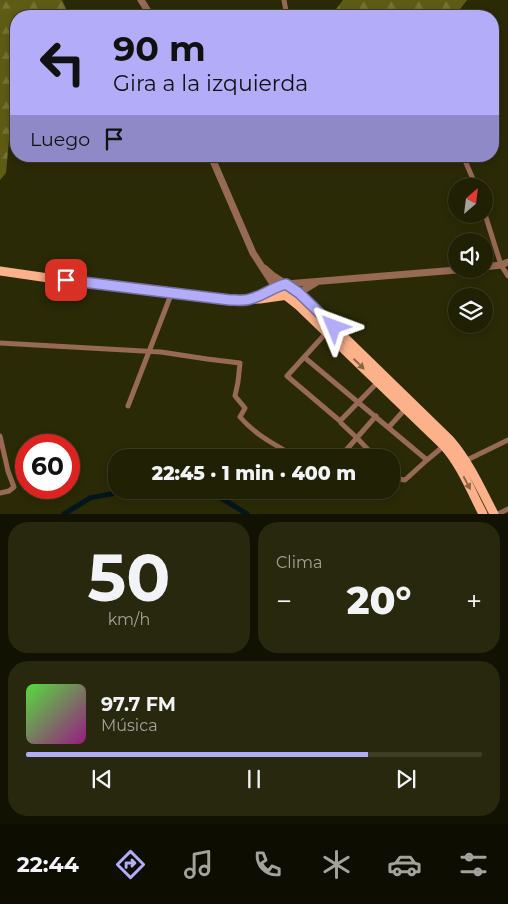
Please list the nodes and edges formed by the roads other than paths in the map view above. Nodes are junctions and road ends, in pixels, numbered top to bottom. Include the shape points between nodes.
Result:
1 (214, 162) edge
2 (466, 162) edge
3 (473, 178) edge
4 (489, 223) edge
5 (504, 263) edge
6 (264, 268) junction
7 (0, 271) edge
8 (448, 271) edge
9 (508, 276) edge
10 (319, 281) junction
11 (286, 284) junction
12 (275, 287) junction
13 (172, 292) junction
14 (299, 293) junction
15 (284, 296) junction
16 (250, 300) junction
17 (326, 333) junction
18 (0, 343) edge
19 (150, 351) junction
20 (304, 357) junction
21 (384, 375) junction
22 (377, 382) junction
23 (359, 402) junction
24 (128, 406) dead end
25 (409, 406) junction
26 (376, 416) junction
27 (340, 421) junction
28 (389, 428) junction
29 (0, 436) edge
30 (357, 438) junction
31 (508, 440) edge
32 (447, 443) junction
33 (281, 449) edge
34 (347, 449) edge
35 (367, 449) edge
36 (427, 460) junction
37 (461, 463) junction
38 (8, 471) junction
39 (0, 473) edge
40 (400, 479) edge
41 (0, 493) edge
42 (508, 509) edge
43 (483, 514) edge
44 (494, 514) edge
45 (498, 514) edge

1 - 6 street via 253,253
2 - 3 street
4 - 5 street
5 - 9 street
6 - 11 street
6 - 12 street
7 - 13 main road
8 - 10 street
10 - 11 street
10 - 14 street
11 - 12 main road
11 - 14 main road
12 - 15 main road
12 - 16 main road
13 - 16 main road
13 - 19 street
14 - 15 main road
14 - 21 main road
15 - 16 main road
15 - 17 main road
17 - 20 street
17 -> 22 main road
18 - 19 street
19 - 24 street
19 - 33 street via 240,363 235,396 245,408 240,417
20 - 23 street
20 - 27 street via 287,376
21 - 22 street
21 - 25 main road
22 - 23 street
22 - 25 main road
23 - 26 street
23 - 27 street
25 - 28 street
25 - 32 main road
26 - 28 street
26 - 30 street
27 - 30 street
28 - 36 street
29 - 38 street
30 - 34 street
30 - 35 street
31 - 37 street
32 - 36 street
32 - 37 main road via 451,454
36 - 40 street via 405,480
37 -> 43 main road
37 - 44 main road
38 - 39 street
38 - 41 street via 14,487
42 - 45 street

